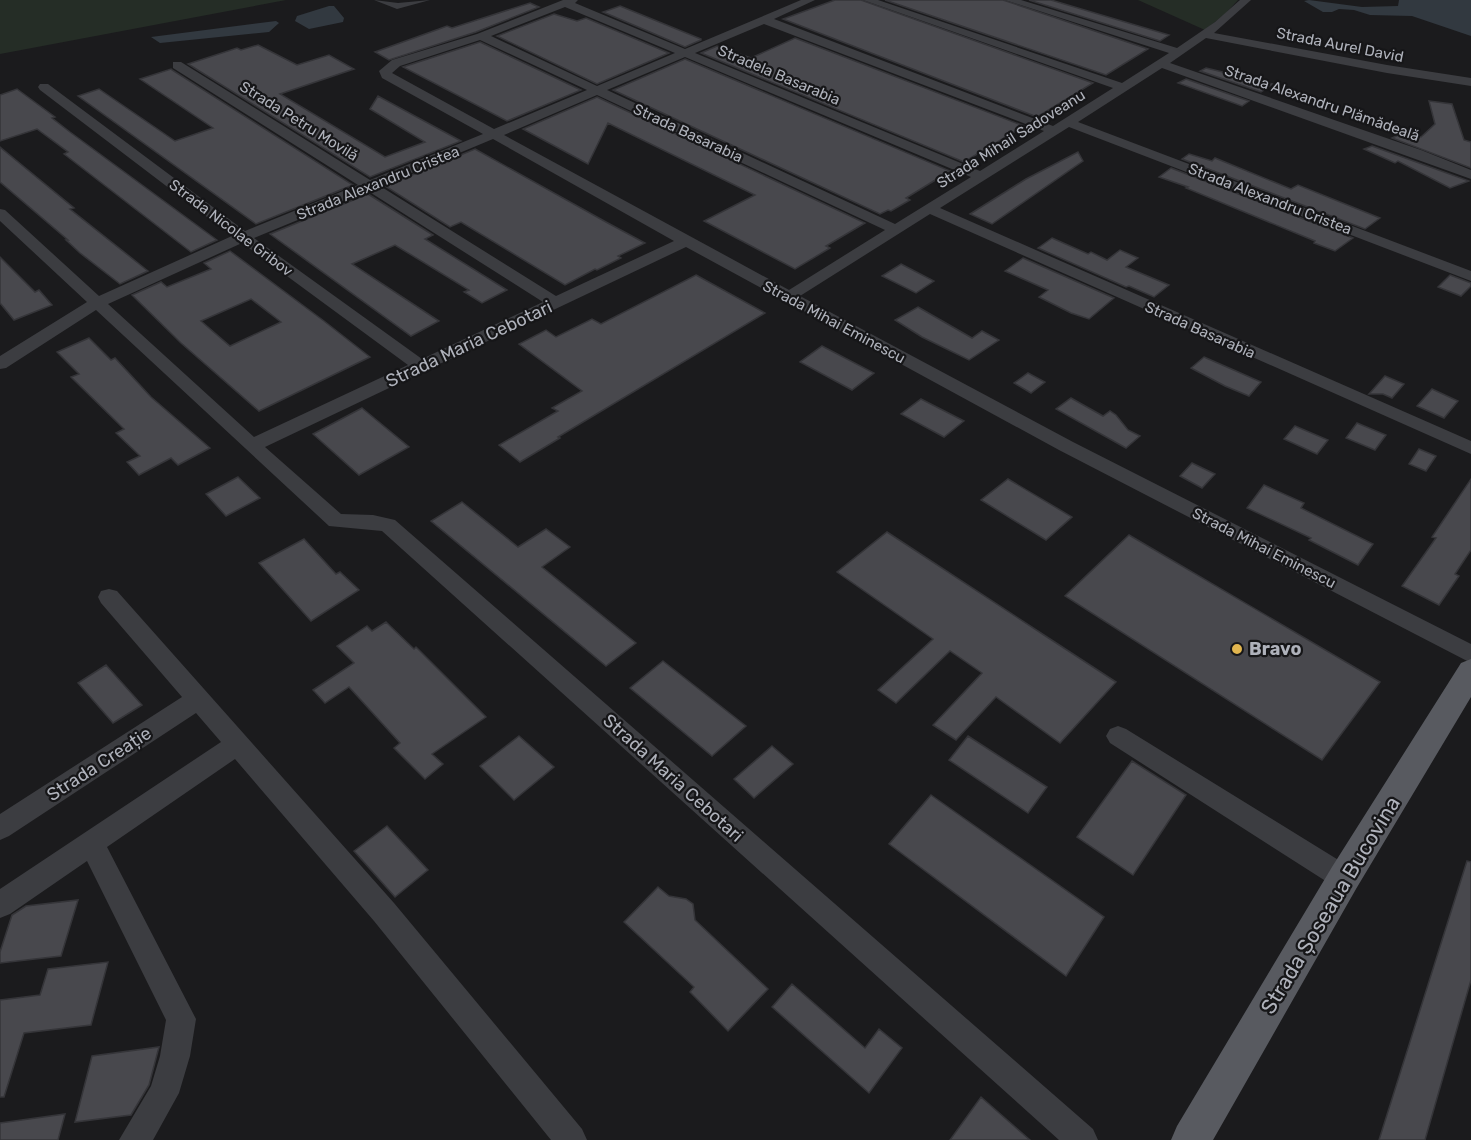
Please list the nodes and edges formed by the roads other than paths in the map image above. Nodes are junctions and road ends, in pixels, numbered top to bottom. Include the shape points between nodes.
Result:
1 (379, 0) edge
2 (425, 0) edge
3 (810, 0) edge
4 (868, 0) edge
5 (1010, 0) edge
6 (1246, 0) edge
7 (569, 2) edge
8 (765, 20) junction
9 (1204, 34) junction
10 (481, 36) junction
11 (1178, 52) junction
12 (685, 54) junction
13 (1161, 64) junction
14 (177, 65) dead end
15 (1471, 82) edge
16 (44, 87) dead end
17 (1121, 87) junction
18 (597, 91) junction
19 (1069, 123) junction
20 (1056, 131) junction
21 (492, 135) junction
22 (1471, 175) edge
23 (981, 176) junction
24 (371, 186) junction
25 (930, 209) junction
26 (0, 213) edge
27 (896, 230) junction
28 (243, 237) junction
29 (686, 241) junction
30 (1471, 276) edge
31 (788, 297) junction
32 (96, 303) junction
33 (555, 303) junction
34 (0, 364) edge
35 (420, 366) junction
36 (252, 446) junction
37 (1471, 448) edge
38 (109, 597) dead end
39 (1471, 654) edge
40 (1471, 671) edge
41 (198, 699) junction
42 (1118, 736) dead end
43 (237, 744) junction
44 (0, 828) edge
45 (91, 843) junction
46 (1344, 878) junction
47 (0, 905) edge
48 (135, 1140) edge
49 (571, 1140) edge
50 (1082, 1140) edge
51 (1191, 1140) edge

1 - 2 street via 397,6
3 - 8 street, Strada Alexandru Cristea
4 - 17 street
5 - 11 street
6 - 9 street, Strada Mihail Sadoveanu
7 - 10 street, Strada Mihai Eminescu
7 - 12 street, Stradela Basarabia
8 - 12 street, Strada Alexandru Cristea
8 - 20 street
9 - 11 street, Strada Mihail Sadoveanu
9 - 15 street, Strada Aurel David
10 - 18 street, Strada Basarabia
10 - 21 street, Strada Mihai Eminescu via 396,63 385,71
11 - 13 street, Strada Mihail Sadoveanu
12 - 18 street, Strada Alexandru Cristea
12 - 23 street, Stradela Basarabia
13 - 17 street, Strada Mihail Sadoveanu
13 - 22 street, Strada Alexandru Plămădeală
14 - 24 street, Strada Petru Movilă
16 - 28 street, Strada Nicolae Gribov
17 - 19 street, Strada Mihail Sadoveanu
18 - 21 street, Strada Alexandru Cristea
18 - 27 street, Strada Basarabia
19 - 20 street, Strada Mihail Sadoveanu
19 - 30 street, Strada Alexandru Cristea
20 - 23 street, Strada Mihail Sadoveanu
21 - 24 street, Strada Alexandru Cristea
21 - 29 street, Strada Mihai Eminescu
23 - 25 street, Strada Mihail Sadoveanu
24 - 28 street, Strada Alexandru Cristea
24 - 33 street, Strada Petru Movilă
25 - 27 street, Strada Mihail Sadoveanu
25 - 37 street, Strada Basarabia
26 - 32 street, Strada Maria Cebotari
27 - 31 street, Strada Mihail Sadoveanu
28 - 32 street, Strada Alexandru Cristea
28 - 35 street, Strada Nicolae Gribov
29 - 31 street, Strada Mihai Eminescu
29 - 33 street, Strada Maria Cebotari
31 - 39 street, Strada Mihai Eminescu via 1066,446
32 - 34 street, Strada Alexandru Cristea
32 - 36 street, Strada Maria Cebotari
33 - 35 street, Strada Maria Cebotari
35 - 36 street, Strada Maria Cebotari
36 - 50 street, Strada Maria Cebotari via 336,521 388,525
38 - 41 street
40 - 46 main road, Strada Șoseaua Bucovina
41 - 43 street
41 - 44 street, Strada Creație
42 - 46 street
43 - 45 street
43 - 49 street via 384,912
45 - 47 street
45 - 48 street via 181,1019 164,1093
46 - 51 main road, Strada Șoseaua Bucovina

